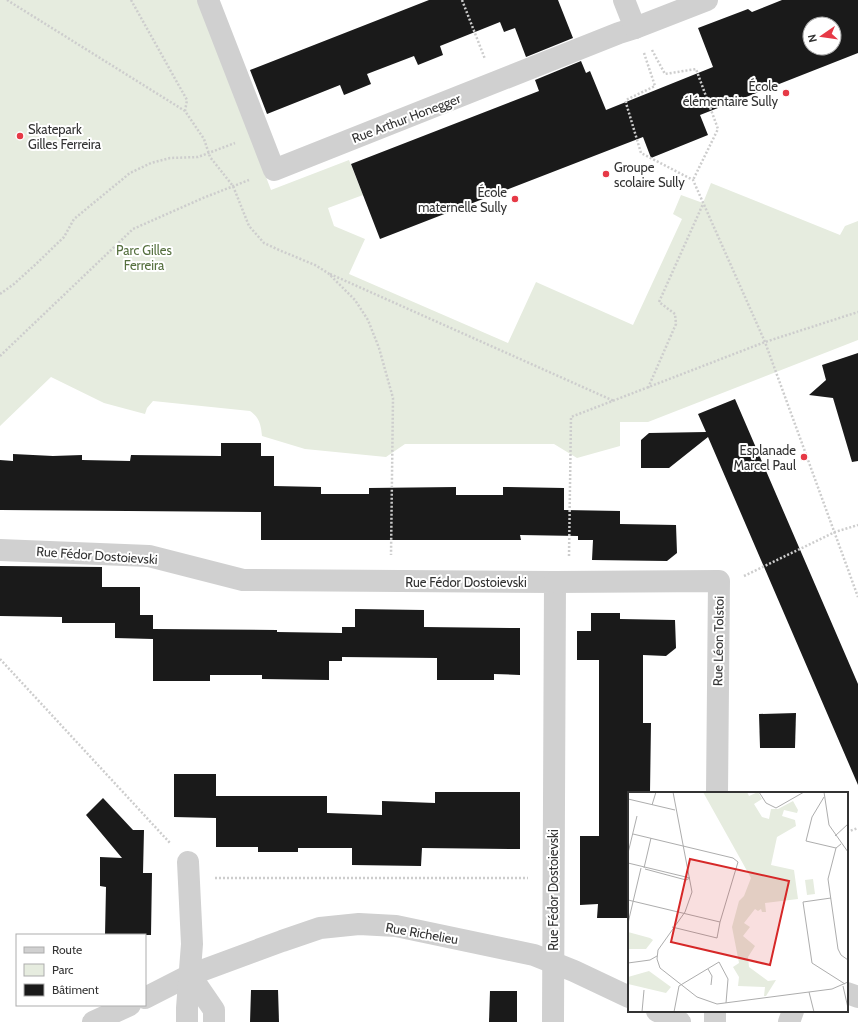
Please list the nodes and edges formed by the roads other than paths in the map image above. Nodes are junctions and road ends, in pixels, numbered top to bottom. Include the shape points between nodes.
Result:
1 (208, 0) edge
2 (624, 0) edge
3 (707, 0) edge
4 (635, 28) junction
5 (0, 550) edge
6 (562, 582) junction
7 (717, 792) edge
8 (188, 870) road end
9 (553, 962) junction
10 (190, 976) junction
11 (848, 993) edge
12 (628, 997) edge
13 (858, 997) edge
14 (146, 998) edge
15 (128, 1006) edge
16 (659, 1012) edge
17 (793, 1012) edge
18 (93, 1022) edge
19 (187, 1022) edge
20 (214, 1022) edge
21 (553, 1022) edge
22 (680, 1022) edge
23 (789, 1022) edge

1 - 4 street, Rue Arthur Honegger via 274,170
2 - 4 street
3 - 4 street, Rue Arthur Honegger
5 - 6 street, Rue Fédor Dostoievski via 149,556 243,580
6 - 7 street, Rue Léon Tolstoi via 719,581
6 - 9 street, Rue Fédor Dostoievski
8 - 10 street via 192,944
9 - 10 street, Rue Richelieu via 534,955 403,927 359,924 320,928
9 - 12 street, Rue Richelieu
9 - 21 street, Rue Fédor Dostoievski
10 - 14 street, Rue Richelieu
10 - 19 street
10 - 20 street via 214,1010
11 - 13 street
15 - 18 street
16 - 22 street
17 - 23 street

